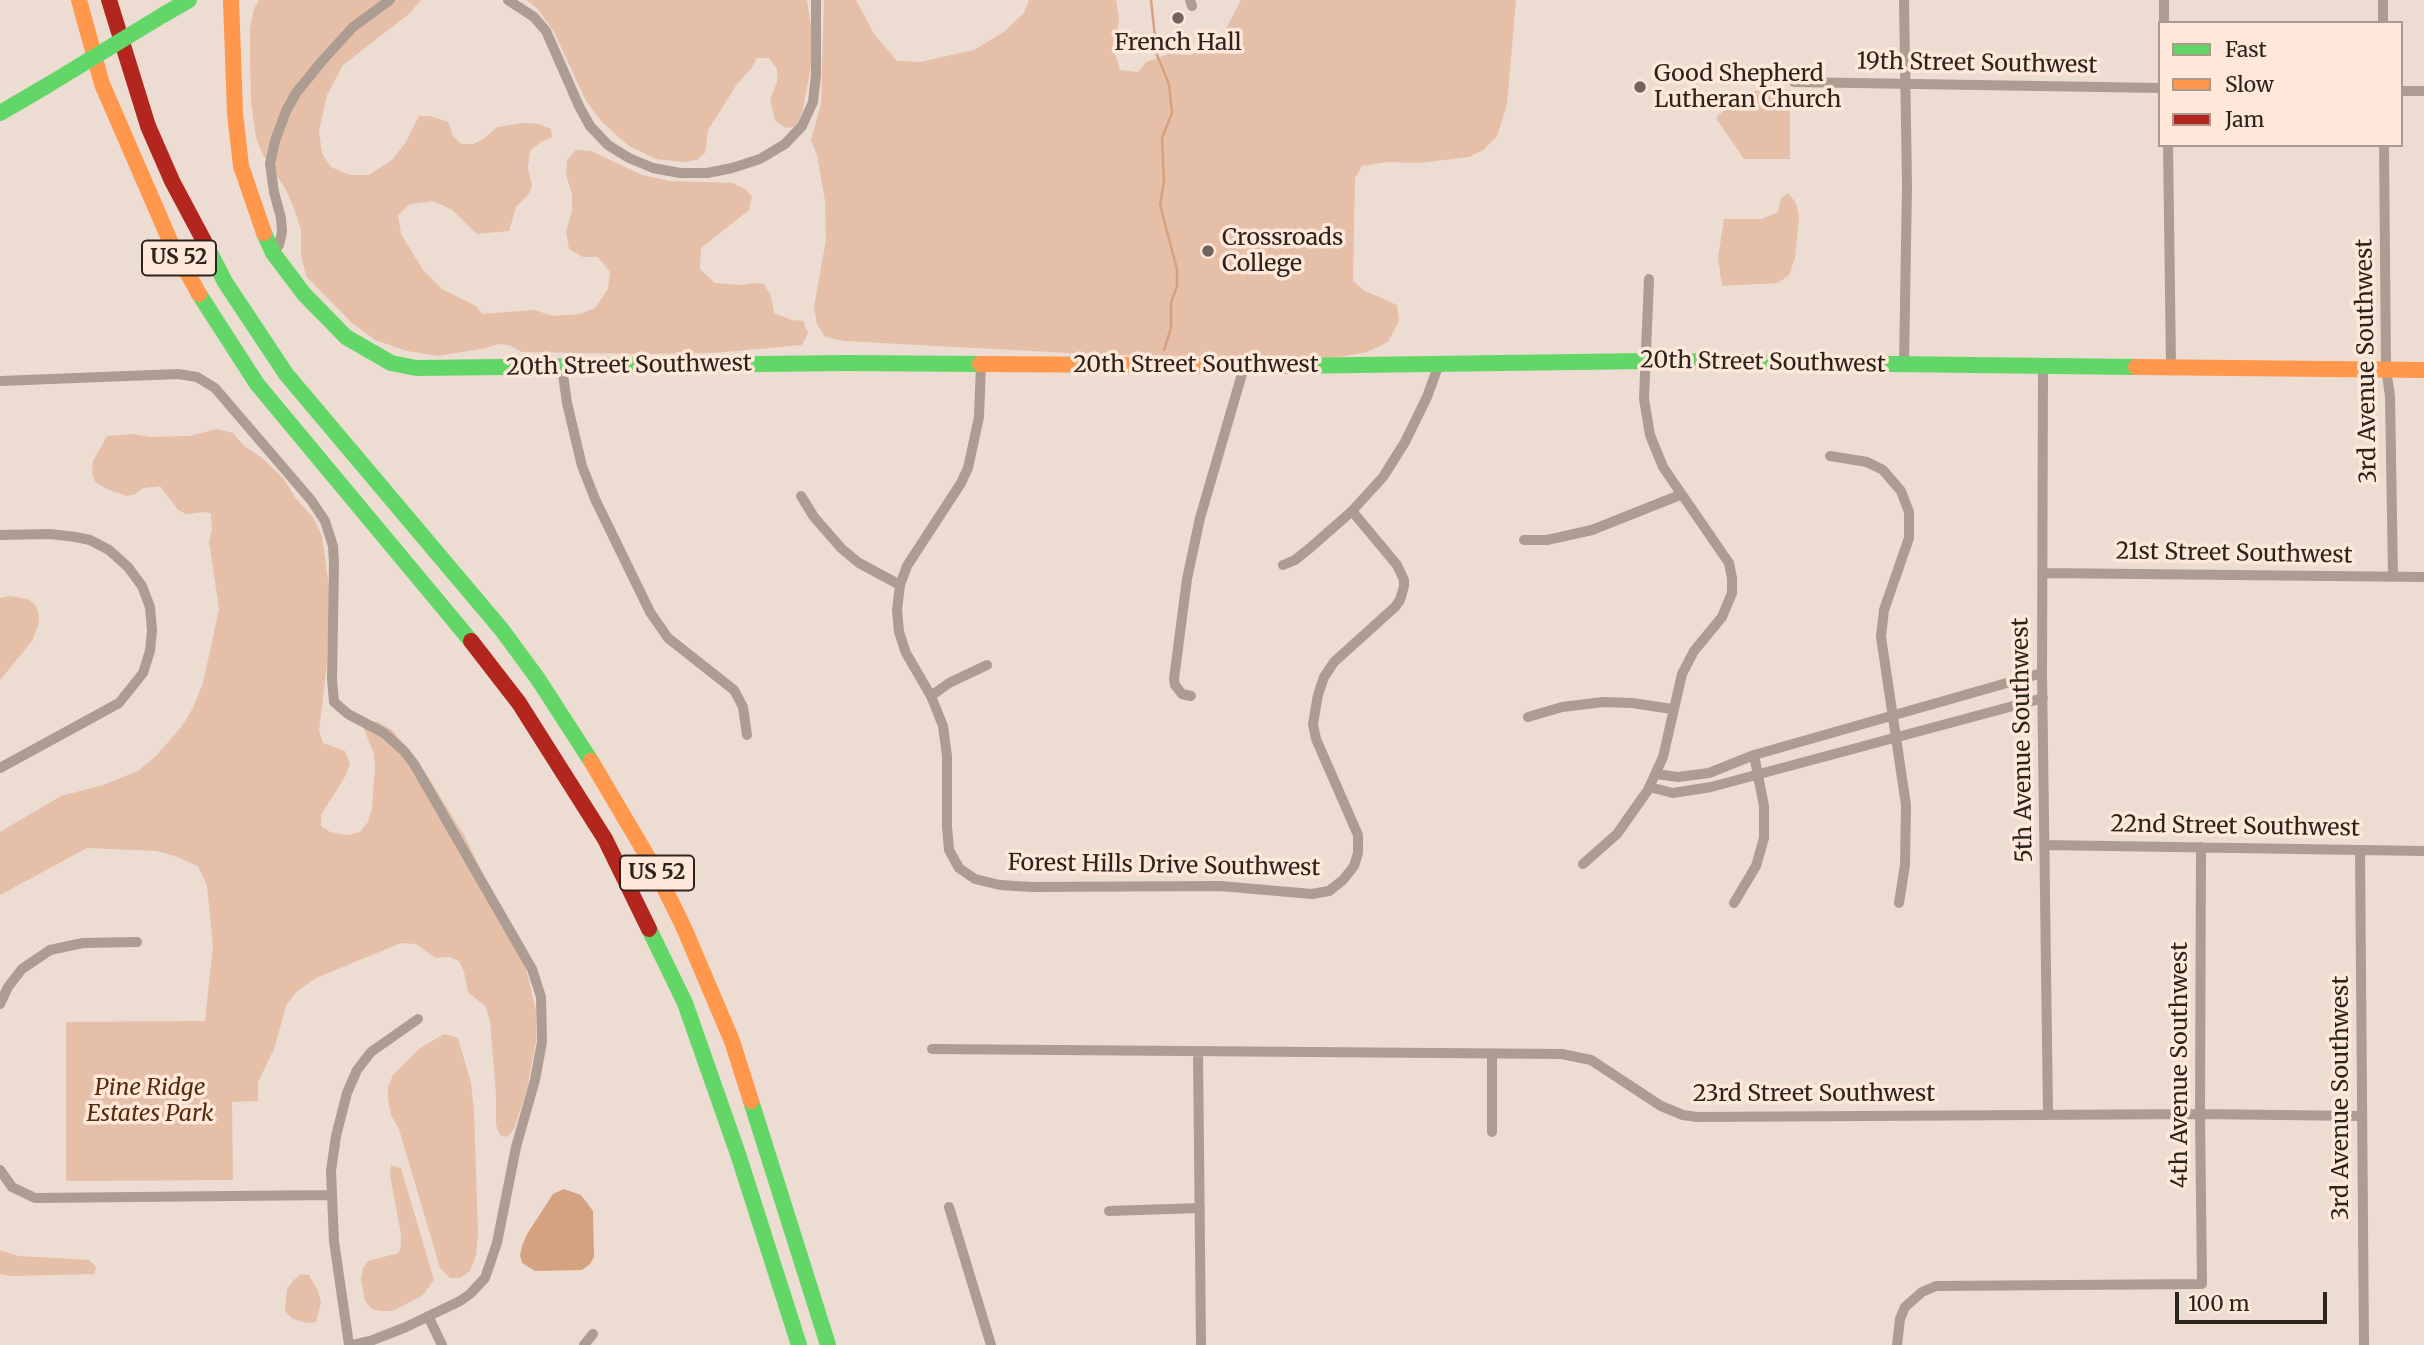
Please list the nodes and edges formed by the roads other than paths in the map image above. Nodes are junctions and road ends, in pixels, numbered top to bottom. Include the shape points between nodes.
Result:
1 (79, 0) edge
2 (109, 0) edge
3 (188, 0) edge
4 (231, 0) edge
5 (390, 0) edge
6 (508, 0) edge
7 (816, 0) edge
8 (1904, 0) edge
9 (2164, 0) edge
10 (2383, 0) edge
11 (2164, 21) edge
12 (2383, 21) edge
13 (1794, 82) dead end
14 (1904, 83) junction
15 (2158, 88) edge
16 (2403, 91) edge
17 (2424, 91) edge
18 (0, 113) edge
19 (2168, 147) edge
20 (2384, 147) edge
21 (273, 253) junction
22 (1649, 279) dead end
23 (1647, 361) junction
24 (1438, 364) junction
25 (1904, 364) junction
26 (981, 365) junction
27 (2043, 365) junction
28 (2171, 366) junction
29 (562, 367) junction
30 (1244, 367) junction
31 (2386, 369) junction
32 (2424, 370) edge
33 (0, 381) edge
34 (1830, 456) dead end
35 (1680, 495) junction
36 (801, 496) dead end
37 (1352, 511) junction
38 (0, 535) edge
39 (1524, 540) dead end
40 (1283, 565) dead end
41 (2043, 573) junction
42 (2393, 577) junction
43 (2424, 577) edge
44 (900, 584) junction
45 (987, 665) dead end
46 (2042, 673) junction
47 (931, 695) junction
48 (1191, 696) dead end
49 (2043, 698) junction
50 (1672, 709) junction
51 (1528, 717) dead end
52 (1893, 717) junction
53 (747, 734) dead end
54 (1897, 737) junction
55 (1754, 755) junction
56 (0, 768) edge
57 (1758, 773) junction
58 (1656, 774) junction
59 (1649, 787) junction
60 (2045, 845) junction
61 (2200, 847) junction
62 (2360, 850) junction
63 (2424, 850) edge
64 (1583, 864) dead end
65 (1734, 902) dead end
66 (1899, 903) dead end
67 (137, 942) dead end
68 (0, 1004) edge
69 (418, 1019) dead end
70 (932, 1049) dead end
71 (1199, 1051) junction
72 (1492, 1054) junction
73 (2048, 1114) junction
74 (2200, 1114) junction
75 (2361, 1116) junction
76 (1492, 1132) dead end
77 (0, 1170) edge
78 (331, 1195) junction
79 (949, 1207) dead end
80 (1200, 1208) junction
81 (1109, 1211) dead end
82 (429, 1315) junction
83 (593, 1334) dead end
84 (351, 1345) edge
85 (442, 1345) edge
86 (584, 1345) edge
87 (799, 1345) edge
88 (828, 1345) edge
89 (991, 1345) edge
90 (1201, 1345) edge
91 (1897, 1345) edge
92 (2364, 1345) edge

1 - 87 main road, US 52 via 102,84 171,243 199,293 257,384 519,703 606,839 685,1003
2 - 88 main road, US 52 via 148,126 225,282 286,374 538,679 656,871 732,1041
3 - 18 main road, bridge
4 - 21 main road, 20th Street Southwest via 239,153 248,194
5 - 21 street via 353,27 286,111 271,164 282,232
6 - 7 street via 546,31 579,106 608,145 653,168 680,173 707,173 760,159 803,126 813,102 816,75
8 - 14 street
9 - 11 street
10 - 12 street
13 - 14 street, 19th Street Southwest
14 - 15 street, 19th Street Southwest
14 - 25 street
16 - 17 street
19 - 28 street
20 - 31 street, 3rd Avenue Southwest
21 - 29 main road, 20th Street Southwest via 325,318 346,337 391,363 416,368
22 - 23 street
23 - 24 main road, 20th Street Southwest
23 - 25 main road, 20th Street Southwest
23 - 35 street via 1644,399 1648,424 1663,467
24 - 30 main road, 20th Street Southwest
24 - 37 street via 1395,460
25 - 27 main road, 20th Street Southwest
26 - 29 main road, 20th Street Southwest
26 - 30 main road, 20th Street Southwest
26 - 44 street, Forest Hills Drive Southwest via 979,417 968,468
27 - 28 main road, 20th Street Southwest
27 - 41 street, 5th Avenue Southwest
28 - 31 main road, 20th Street Southwest
29 - 53 street via 582,467 650,612 668,638 734,690 743,707
30 - 48 street via 1200,517 1183,600 1174,679 1182,694
31 - 32 main road, 20th Street Southwest
31 - 42 street, 3rd Avenue Southwest
33 - 82 street via 178,374 197,377 215,388 311,500 330,536 334,702 384,733 414,764 532,968 541,997 542,1042 491,1261 485,1278 470,1294
34 - 52 street via 1867,461 1883,470 1901,491 1909,512 1908,545 1882,621
35 - 39 street via 1592,530
35 - 50 street via 1724,556 1732,585 1726,609 1682,674
36 - 44 street via 842,549
37 - 40 street
37 - 47 street, Forest Hills Drive Southwest via 1396,565 1404,586 1395,607 1334,662 1318,695 1313,723 1316,739 1356,826 1359,843 1354,866 1329,891 1312,894 1220,886 1032,887 975,879 959,868 949,850 946,740
38 - 56 street via 76,537 109,550 142,586 152,630 143,673 119,703
41 - 42 street, 21st Street Southwest
41 - 46 street, 5th Avenue Southwest
42 - 43 street, 21st Street Southwest
44 - 47 street, Forest Hills Drive Southwest via 898,632
45 - 47 street
46 - 49 street, 5th Avenue Southwest
46 - 52 street
49 - 54 street
49 - 60 street, 5th Avenue Southwest
50 - 51 street via 1603,702
50 - 58 street
52 - 54 street
52 - 55 street
54 - 57 street
54 - 66 street via 1907,827
55 - 57 street
55 - 58 street via 1709,773 1678,778
57 - 59 street via 1690,792
57 - 65 street via 1764,838 1756,866
58 - 59 street
59 - 64 street via 1617,835
60 - 61 street, 22nd Street Southwest
60 - 73 street, 5th Avenue Southwest
61 - 62 street, 22nd Street Southwest
61 - 74 street, 4th Avenue Southwest
62 - 63 street, 22nd Street Southwest
62 - 75 street, 3rd Avenue Southwest
67 - 68 street via 83,943 50,950 22,969
69 - 78 street via 371,1052 357,1070 336,1136
70 - 71 street, 23rd Street Southwest
71 - 72 street, 23rd Street Southwest
71 - 80 street
72 - 73 street, 23rd Street Southwest via 1562,1054 1591,1060 1661,1107 1697,1117
72 - 76 street
73 - 74 street, 23rd Street Southwest
74 - 75 street, 23rd Street Southwest
74 - 91 street, 4th Avenue Southwest via 2202,1284 1936,1286 1905,1307
75 - 92 street, 3rd Avenue Southwest
77 - 78 street via 12,1187 35,1198
78 - 84 street
79 - 89 street
80 - 81 street
80 - 90 street
82 - 84 street
82 - 85 street
83 - 86 street

